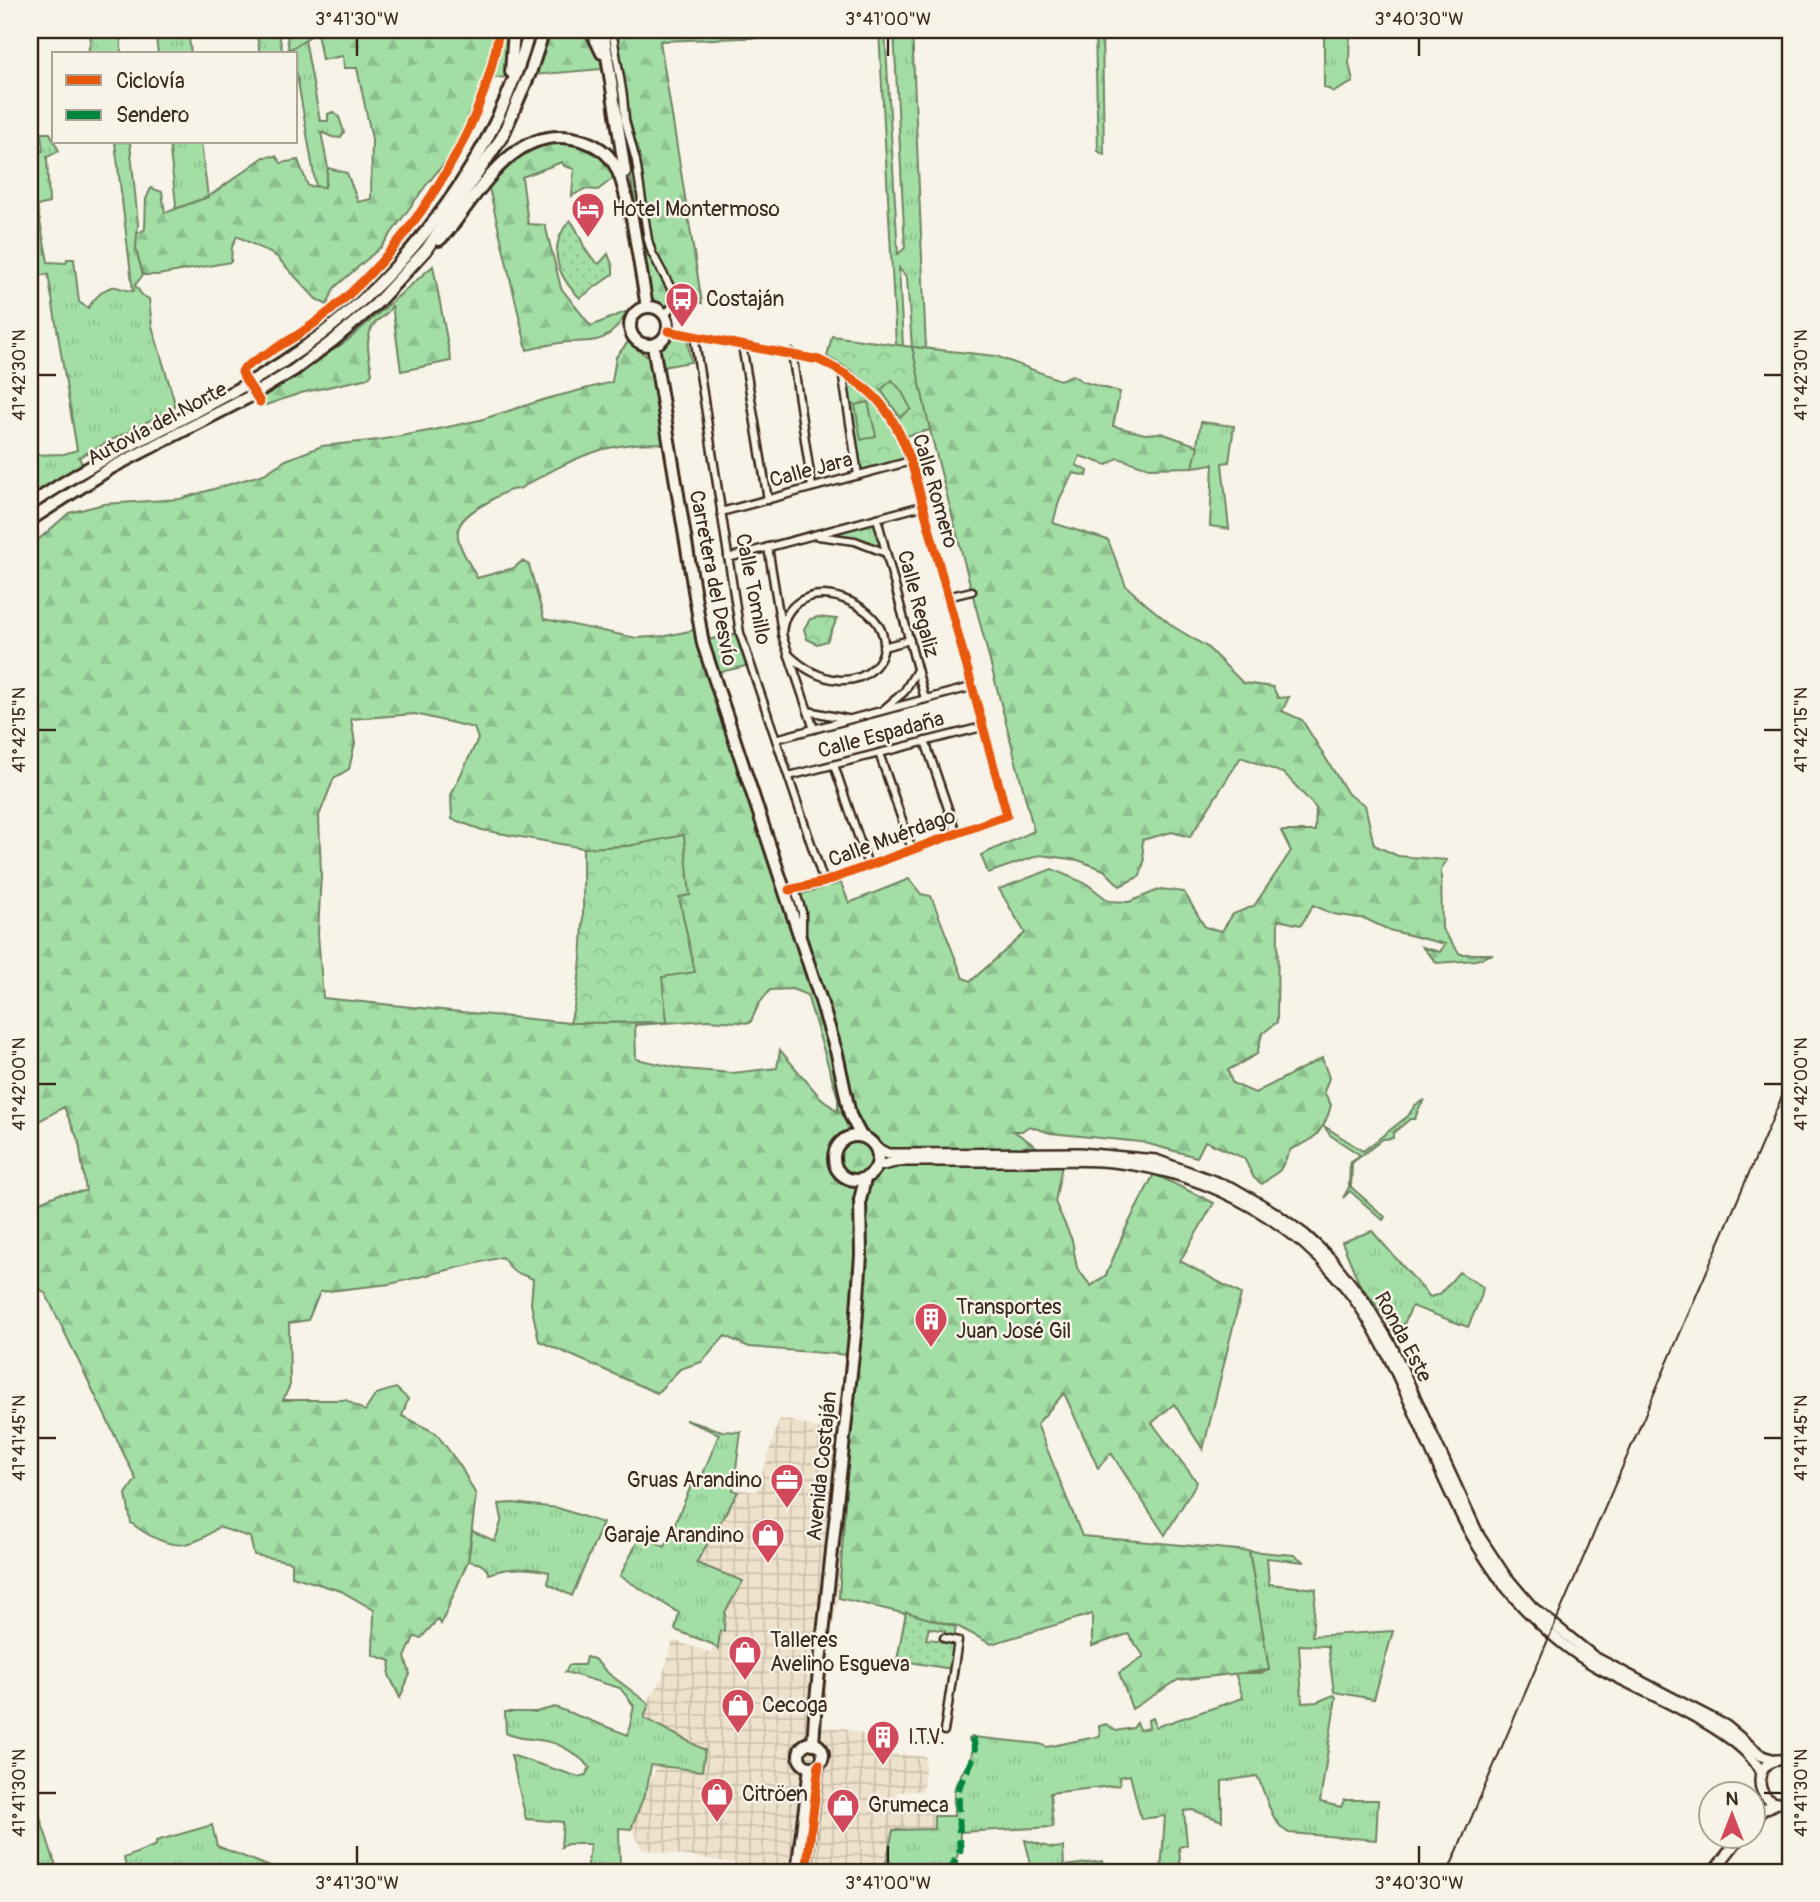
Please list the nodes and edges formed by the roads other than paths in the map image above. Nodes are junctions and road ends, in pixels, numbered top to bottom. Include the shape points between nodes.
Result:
1 (499, 30) edge
2 (514, 30) edge
3 (530, 30) edge
4 (544, 30) edge
5 (591, 30) edge
6 (603, 30) edge
7 (612, 30) edge
8 (607, 68) junction
9 (495, 120) junction
10 (632, 216) junction
11 (426, 250) junction
12 (647, 307) junction
13 (665, 314) junction
14 (668, 331) junction
15 (694, 335) junction
16 (653, 345) junction
17 (742, 345) junction
18 (792, 353) junction
19 (842, 371) junction
20 (244, 377) dead end
21 (911, 461) junction
22 (858, 475) junction
23 (812, 487) junction
24 (768, 499) junction
25 (30, 505) edge
26 (922, 506) junction
27 (721, 512) junction
28 (877, 518) junction
29 (30, 520) edge
30 (812, 535) junction
31 (768, 547) junction
32 (886, 553) junction
33 (728, 558) junction
34 (972, 591) dead end
35 (947, 597) junction
36 (782, 634) junction
37 (909, 640) junction
38 (883, 647) junction
39 (788, 654) junction
40 (917, 670) junction
41 (971, 687) junction
42 (925, 699) junction
43 (808, 711) junction
44 (879, 712) junction
45 (854, 719) junction
46 (982, 727) junction
47 (814, 729) junction
48 (776, 739) junction
49 (925, 741) junction
50 (879, 753) junction
51 (834, 765) junction
52 (789, 776) junction
53 (1007, 815) joint
54 (956, 832) junction
55 (912, 849) junction
56 (868, 865) junction
57 (824, 882) junction
58 (787, 891) junction
59 (850, 1115) junction
60 (861, 1136) junction
61 (845, 1139) junction
62 (876, 1148) junction
63 (878, 1166) junction
64 (865, 1179) junction
65 (849, 1180) junction
66 (860, 1200) junction
67 (944, 1638) dead end
68 (944, 1731) dead end
69 (813, 1744) junction
70 (1774, 1760) junction
71 (1789, 1760) edge
72 (814, 1766) junction
73 (1761, 1773) junction
74 (1760, 1780) edge
75 (1768, 1798) edge
76 (1777, 1803) junction
77 (1790, 1803) edge
78 (1768, 1809) edge
79 (1730, 1850) edge
80 (797, 1872) edge
81 (806, 1872) edge
82 (1713, 1872) edge

1 - 20 street via 480,104 431,196 368,275 317,321 244,368
2 - 9 highway via 512,70
3 - 9 highway, Autovía del Norte
4 - 11 highway, Autovía del Norte via 502,137
5 - 8 highway
6 - 8 highway
7 - 13 street via 648,240 676,303
8 - 10 highway
9 - 25 highway, Autovía del Norte via 466,174 427,229 380,283 340,319 287,360 113,453
10 - 11 highway via 612,158 580,140 549,137 514,153
10 - 12 highway
11 - 29 highway, Autovía del Norte via 364,316 294,370 111,468
12 - 13 highway
12 - 16 highway via 636,312 630,326 636,340
13 - 14 highway
14 - 15 street, Calle Romero
14 - 16 highway
15 - 17 street, Calle Romero
15 - 27 street, Calle Tomillo
16 - 58 highway, Carretera del Desvío via 703,644
17 - 18 street, Calle Romero
17 - 24 street
18 - 19 street, Calle Romero
18 - 23 street
19 - 21 street, Calle Romero via 874,393 898,427
19 - 22 street
21 - 22 street, Calle Jara
21 - 26 street, Calle Romero
22 - 23 street, Calle Jara
23 - 24 street, Calle Jara
24 - 27 street, Calle Jara
26 - 28 street
26 - 35 street, Calle Romero
27 - 33 street, Calle Tomillo
28 - 30 street
28 - 32 street, Calle Regaliz
30 - 31 street
30 - 32 street via 855,541
31 - 33 street
31 - 36 street
32 - 37 street, Calle Regaliz
33 - 48 street, Calle Tomillo via 740,633
34 - 35 street
35 - 41 street, Calle Romero
36 - 38 street via 784,619 797,603 829,596 867,613 879,627
36 - 39 street
37 - 38 street
37 - 40 street, Calle Regaliz
38 - 39 street via 869,674 845,681 813,672
39 - 43 street
40 - 42 street, Calle Regaliz
40 - 44 street via 904,692
41 - 42 street
41 - 46 street, Calle Romero
42 - 44 street
43 - 45 street
43 - 47 street
44 - 45 street
45 - 47 street
46 - 49 street, Calle Espadaña
46 - 53 street, Calle Romero
47 - 48 street
48 - 52 street, Calle Tomillo
49 - 50 street, Calle Espadaña
49 - 54 street
50 - 51 street, Calle Espadaña
50 - 55 street
51 - 52 street, Calle Espadaña
51 - 56 street
52 - 57 street, Calle Tomillo
53 - 54 street, Calle Muérdago
54 - 55 street, Calle Muérdago
55 - 56 street, Calle Muérdago
56 - 57 street, Calle Muérdago
57 - 58 street, Calle Muérdago
58 - 59 highway, Carretera del Desvío via 837,1054
59 - 60 highway, Carretera del Desvío
59 - 61 highway, Carretera del Desvío
60 - 61 highway
60 - 62 highway
61 - 65 highway via 836,1148 834,1160 838,1172
62 - 63 highway
62 - 70 main road, Ronda Este via 888,1154 1080,1153 1156,1160 1233,1188 1272,1211 1331,1259 1365,1302 1391,1345 1479,1536 1532,1607 1594,1657 1726,1726 1762,1756
63 - 64 highway
63 - 73 main road, Ronda Este via 900,1161 1111,1161 1194,1180 1270,1217 1326,1266 1360,1307 1385,1349 1473,1539 1513,1597 1557,1639 1591,1663 1733,1740
64 - 65 highway
64 - 66 highway
65 - 66 highway
66 - 69 highway, Avenida Costaján via 853,1348
67 - 68 street via 958,1641
69 - 72 highway via 823,1752
69 - 72 highway via 803,1746 799,1753 802,1762
70 - 71 main road
70 - 73 main road
72 - 80 highway
72 - 81 main road
73 - 74 main road
75 - 76 main road
76 - 77 main road
76 - 78 main road
79 - 82 main road

